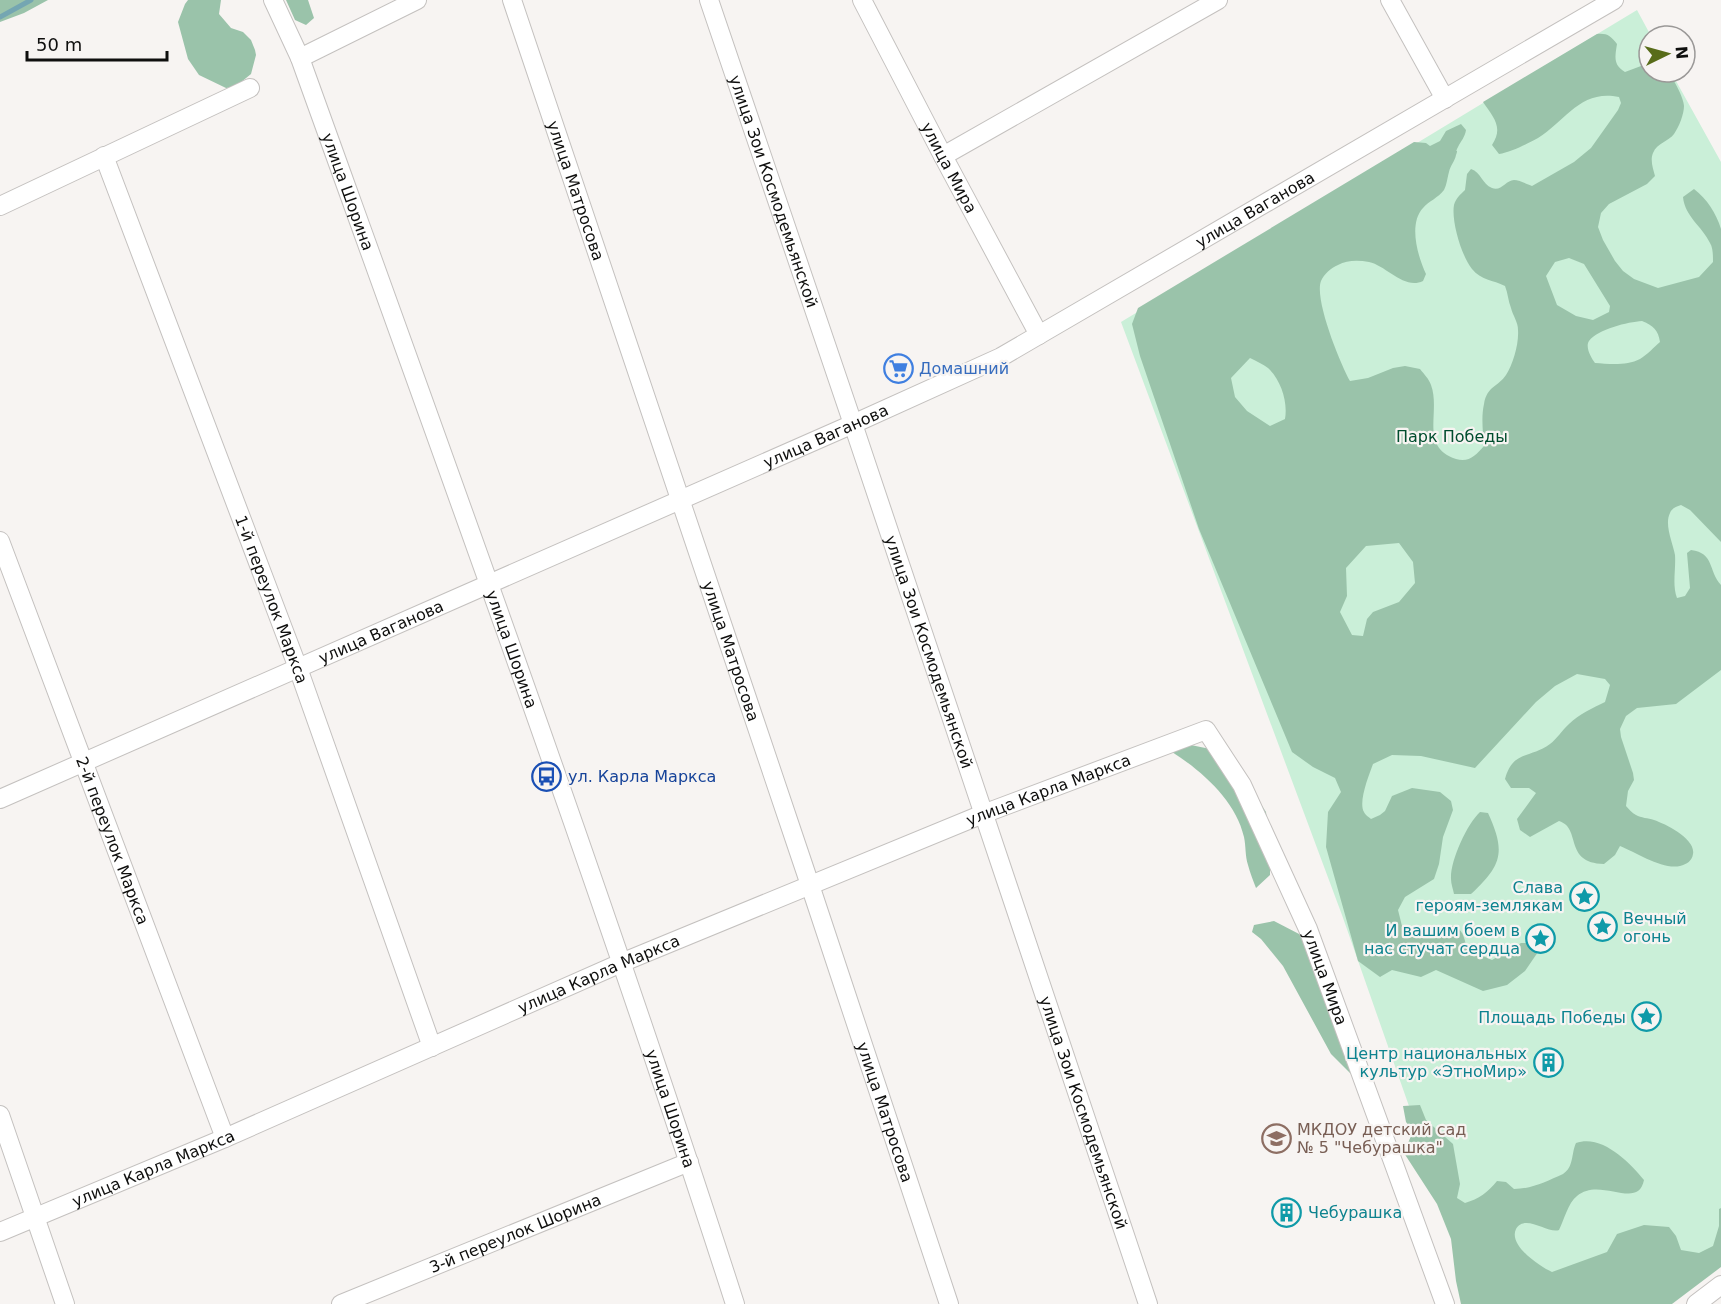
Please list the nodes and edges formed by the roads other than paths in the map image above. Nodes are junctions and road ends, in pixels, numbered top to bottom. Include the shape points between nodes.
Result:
1 (273, 0) edge
2 (417, 0) edge
3 (512, 0) edge
4 (709, 0) edge
5 (862, 0) edge
6 (1218, 0) edge
7 (1390, 0) edge
8 (1614, 0) edge
9 (300, 58) junction
10 (250, 88) dead end
11 (1445, 99) junction
12 (104, 156) junction
13 (943, 156) junction
14 (0, 206) edge
15 (1039, 335) junction
16 (853, 424) junction
17 (679, 501) junction
18 (0, 541) edge
19 (489, 584) junction
20 (298, 668) junction
21 (1206, 730) joint
22 (83, 762) junction
23 (0, 799) edge
24 (983, 814) junction
25 (810, 885) junction
26 (621, 963) junction
27 (432, 1047) junction
28 (0, 1115) edge
29 (225, 1138) junction
30 (689, 1162) junction
31 (36, 1217) junction
32 (0, 1232) edge
33 (1721, 1285) edge
34 (65, 1304) edge
35 (341, 1304) edge
36 (735, 1304) edge
37 (949, 1304) edge
38 (1148, 1304) edge
39 (1445, 1304) edge
40 (1696, 1304) edge

1 - 9 street, улица Шорина
2 - 9 street
3 - 17 street, улица Матросова
4 - 16 street, улица Зои Космодемьянской
5 - 13 street, улица Мира
6 - 13 street
7 - 11 street
8 - 11 street, улица Ваганова
9 - 19 street, улица Шорина
10 - 12 street
11 - 15 street, улица Ваганова
12 - 14 street
12 - 20 street, 1-й переулок Маркса
13 - 15 street, улица Мира
15 - 16 street, улица Ваганова via 1000,357
16 - 17 street, улица Ваганова
16 - 24 street, улица Зои Космодемьянской
17 - 19 street, улица Ваганова
17 - 25 street, улица Матросова
18 - 22 street, 2-й переулок Маркса
19 - 20 street, улица Ваганова
19 - 26 street, улица Шорина
20 - 22 street, улица Ваганова
20 - 27 street, 1-й переулок Маркса
21 - 24 street, улица Карла Маркса
21 - 39 street, улица Мира via 1242,785 1308,929
22 - 23 street, улица Ваганова
22 - 29 street, 2-й переулок Маркса
24 - 25 street, улица Карла Маркса
24 - 38 street, улица Зои Космодемьянской
25 - 26 street, улица Карла Маркса
25 - 37 street, улица Матросова
26 - 27 street, улица Карла Маркса
26 - 30 street, улица Шорина
27 - 29 street, улица Карла Маркса
28 - 31 street
29 - 31 street, улица Карла Маркса
30 - 35 street, 3-й переулок Шорина
30 - 36 street, улица Шорина
31 - 32 street, улица Карла Маркса
31 - 34 street
33 - 40 street

